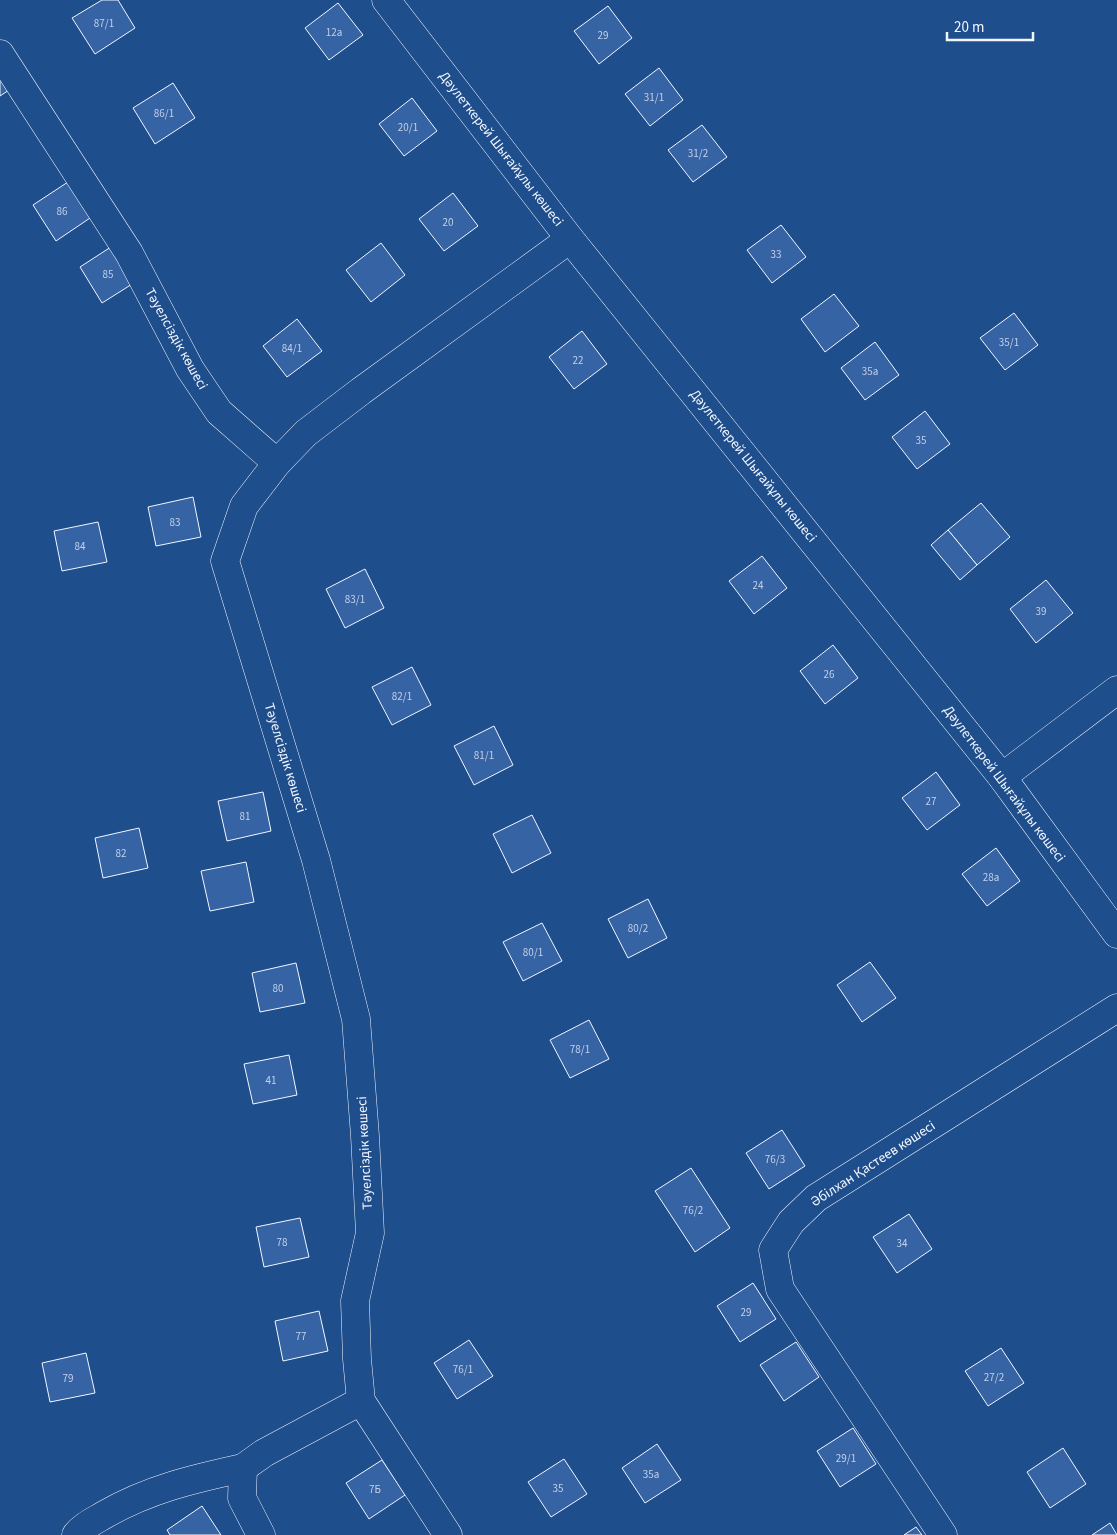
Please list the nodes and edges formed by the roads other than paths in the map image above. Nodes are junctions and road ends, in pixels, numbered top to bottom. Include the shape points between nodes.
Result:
1 (386, 0) edge
2 (0, 54) edge
3 (570, 239) junction
4 (277, 463) junction
5 (1117, 690) edge
6 (1002, 777) junction
7 (1117, 934) edge
8 (1117, 1008) edge
9 (361, 1401) junction
10 (243, 1468) junction
11 (76, 1535) edge
12 (261, 1535) edge
13 (448, 1535) edge
14 (943, 1535) edge

1 - 3 street, Дәулеткерей Шығайұлы көшесі
2 - 4 street, Тәуелсіздік көшесі via 128,253 190,369 219,412
3 - 4 street via 353,397 306,434
3 - 6 street, Дәулеткерей Шығайұлы көшесі
4 - 9 street, Тәуелсіздік көшесі via 244,506 225,561 316,860 356,1019 370,1233 355,1301
5 - 6 street
6 - 7 street, Дәулеткерей Шығайұлы көшесі
8 - 14 street, Әбілхан Қастеев көшесі via 816,1198 791,1222 773,1250 780,1289
9 - 10 street via 264,1453
9 - 13 street, Тәуелсіздік көшесі
10 - 11 street via 184,1481 127,1502 81,1528
10 - 12 street via 242,1498

